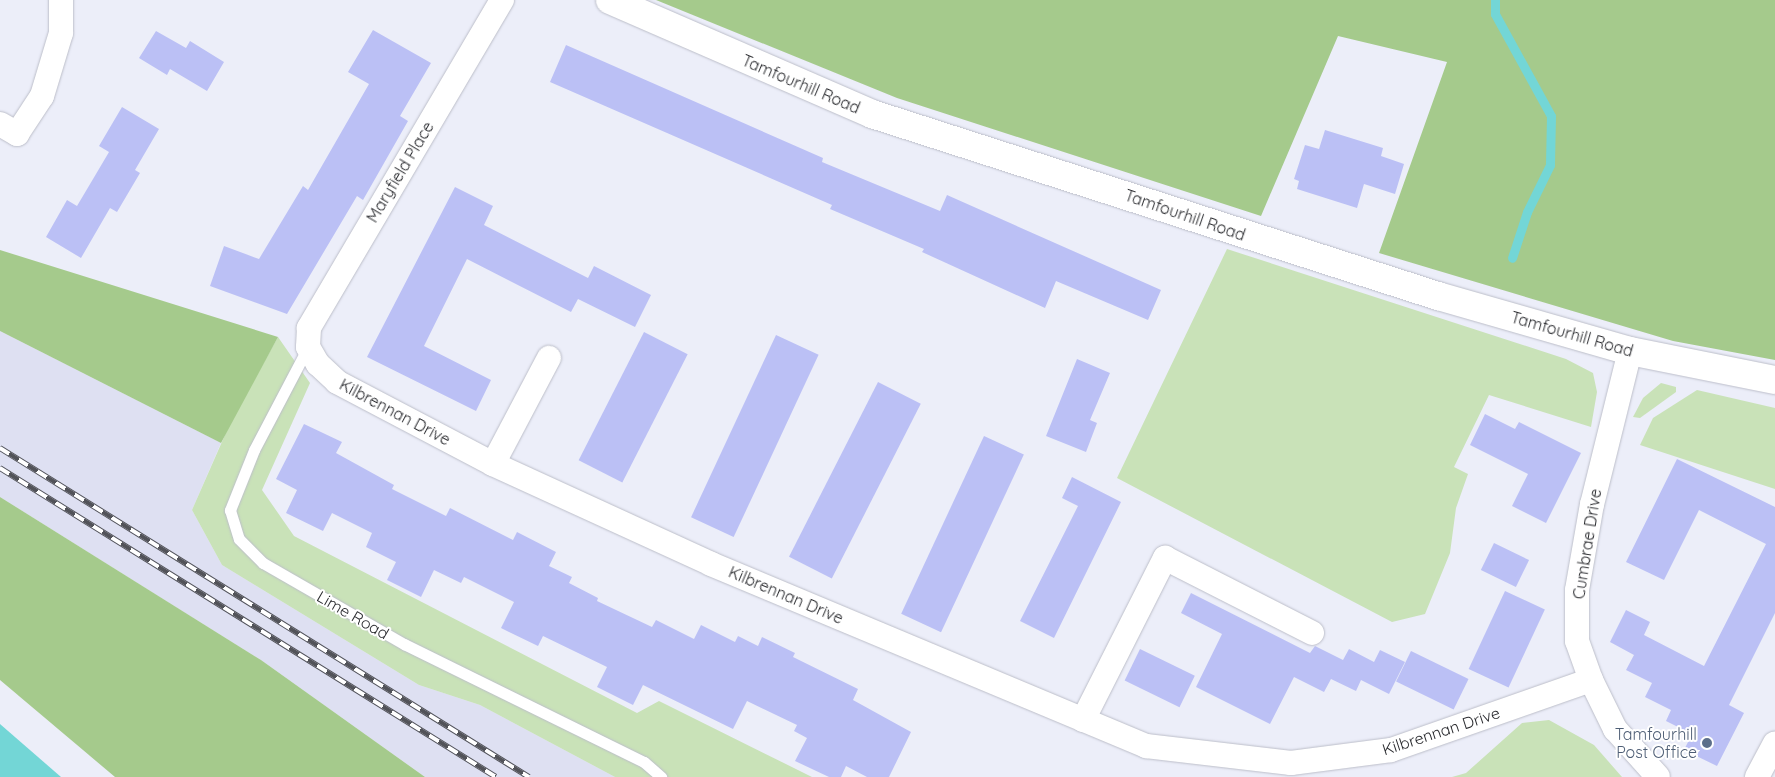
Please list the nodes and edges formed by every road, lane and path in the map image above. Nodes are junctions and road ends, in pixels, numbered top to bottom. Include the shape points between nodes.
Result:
1 (61, 0) edge
2 (502, 0) edge
3 (610, 0) edge
4 (0, 124) edge
5 (308, 347) junction
6 (1630, 351) junction
7 (549, 358) dead end
8 (1775, 380) edge
9 (493, 464) junction
10 (1312, 633) dead end
11 (1591, 680) junction
12 (1083, 720) junction
13 (1775, 744) edge
14 (1292, 770) edge
15 (662, 777) edge
16 (1658, 777) edge
17 (1756, 777) edge

1 - 4 street via 61,33 42,96 17,134
2 - 5 street, Maryfield Place via 318,310 309,328
3 - 6 main road, Tamfourhill Road via 872,114 1001,153 1297,252
5 - 9 street, Kilbrennan Drive via 318,364 337,382
5 - 15 lane, Lime Road via 254,450 230,510 239,539 263,563 404,644 644,762
6 - 8 main road, Tamfourhill Road
6 - 11 street, Cumbrae Drive via 1592,504 1577,590 1577,641
7 - 9 street
9 - 12 street, Kilbrennan Drive via 711,564
10 - 12 street via 1165,558
11 - 14 street, Kilbrennan Drive via 1391,750
11 - 16 street, Cumbrae Drive via 1615,729
12 - 14 street, Kilbrennan Drive via 1146,746
13 - 17 street

